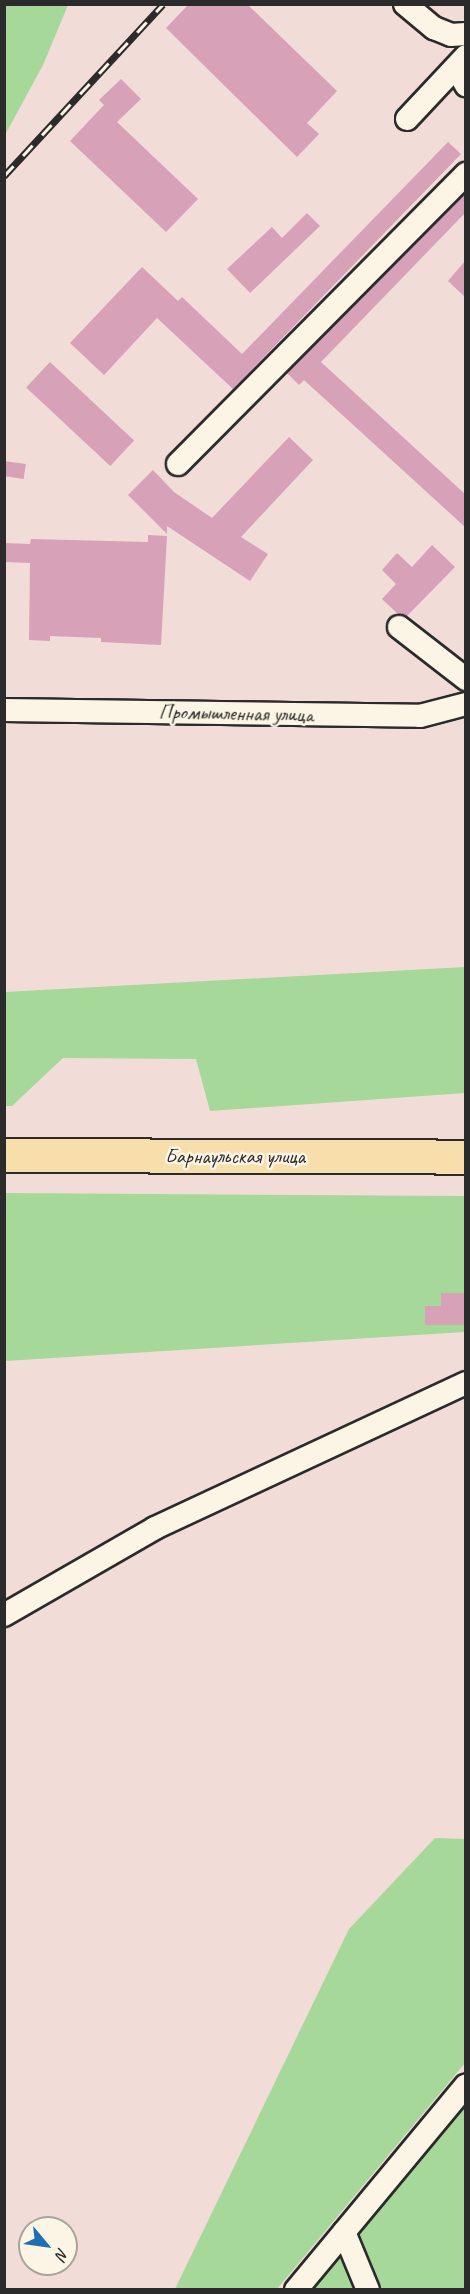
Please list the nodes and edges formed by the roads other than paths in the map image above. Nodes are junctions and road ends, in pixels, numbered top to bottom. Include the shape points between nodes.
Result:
1 (405, 4) edge
2 (465, 34) edge
3 (462, 69) edge
4 (406, 119) dead end
5 (465, 174) edge
6 (178, 464) dead end
7 (399, 627) dead end
8 (465, 679) edge
9 (465, 704) edge
10 (4, 710) edge
11 (4, 1155) edge
12 (465, 1157) edge
13 (465, 1383) edge
14 (4, 1615) edge
15 (465, 2085) edge
16 (344, 2232) junction
17 (296, 2289) edge
18 (368, 2289) edge

1 - 2 street via 434,28 451,35
3 - 4 street
5 - 6 street
7 - 8 street
9 - 10 street, Промышленная улица via 420,716
11 - 12 highway, Барнаульская улица
13 - 14 street via 155,1528
15 - 16 street
16 - 17 street
16 - 18 street

